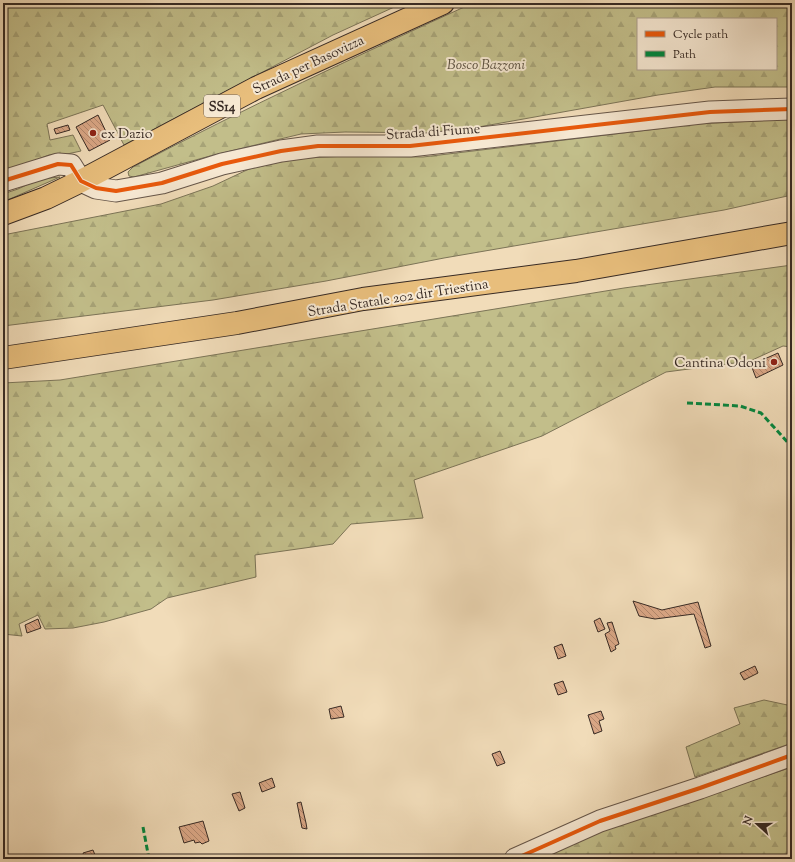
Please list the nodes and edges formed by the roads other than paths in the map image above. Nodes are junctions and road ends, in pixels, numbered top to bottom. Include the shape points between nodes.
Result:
1 (443, 3) edge
2 (792, 109) edge
3 (3, 181) edge
4 (81, 181) junction
5 (3, 214) edge
6 (792, 233) edge
7 (792, 246) edge
8 (600, 266) junction
9 (3, 358) edge
10 (792, 754) edge
11 (515, 859) edge

1 - 4 main road, Strada per Basovizza / SS14 via 256,88
2 - 4 street, Strada di Fiume via 710,112 418,146 318,146 280,151 222,164 162,183 116,191 96,188
3 - 4 street via 58,164 71,165
4 - 5 main road, Strada per Basovizza / SS14 via 46,198
6 - 8 main road, Strada Statale 202 dir Triestina
7 - 8 main road
8 - 9 main road, Strada Statale 202 dir Triestina via 362,299 237,323
10 - 11 street via 600,821

